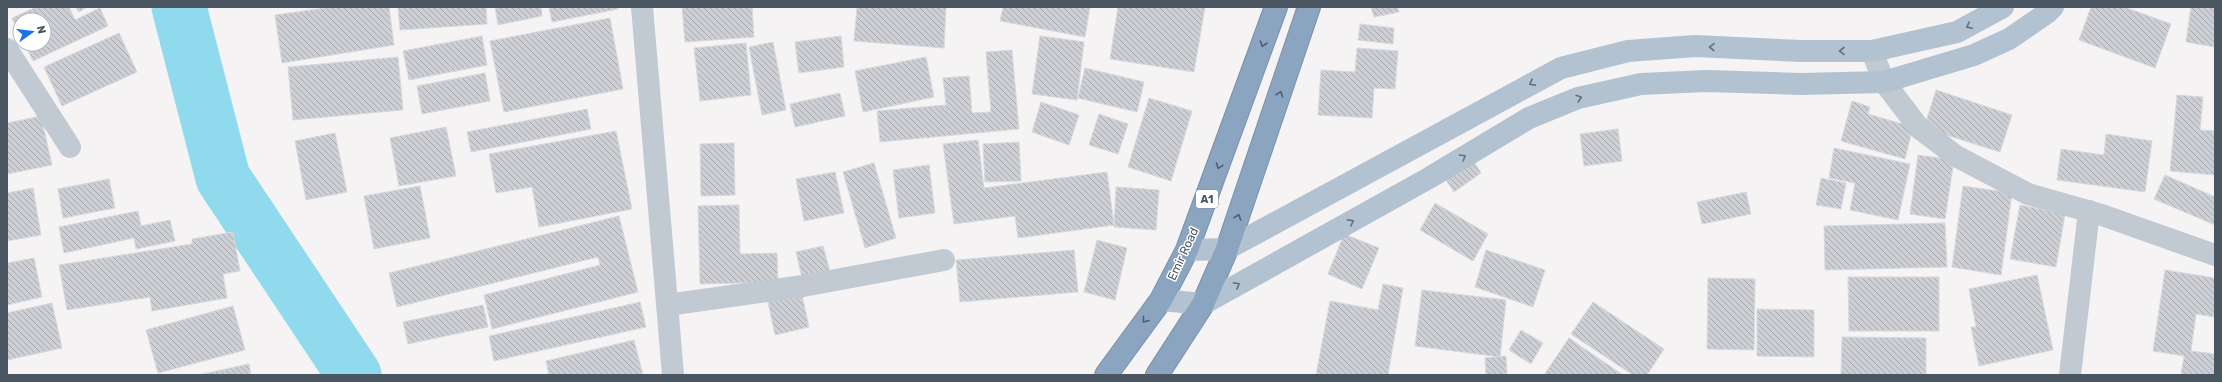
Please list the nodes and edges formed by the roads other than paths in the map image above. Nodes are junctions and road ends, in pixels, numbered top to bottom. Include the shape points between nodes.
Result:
1 (642, 7) edge
2 (1276, 7) edge
3 (1309, 7) edge
4 (2003, 7) edge
5 (2053, 7) edge
6 (7, 49) edge
7 (1872, 51) junction
8 (1884, 82) junction
9 (70, 147) dead end
10 (2089, 211) junction
11 (1227, 249) junction
12 (1188, 250) junction
13 (2215, 255) edge
14 (944, 260) dead end
15 (1161, 300) junction
16 (1203, 304) junction
17 (667, 305) junction
18 (673, 375) edge
19 (1106, 375) edge
20 (1157, 375) edge
21 (2070, 375) edge

1 - 17 street
2 -> 12 highway, Emir Road / A1
11 -> 3 highway
4 -> 7 main road via 1957,32
5 - 8 main road via 2002,42 1974,55
6 - 9 street
7 - 8 street
7 -> 11 main road via 1801,51 1695,46 1628,51 1561,68
8 - 10 street via 1918,128 1956,156 2028,194
16 -> 8 main road via 1429,178 1529,118 1578,98 1641,84 1699,81 1801,84
10 - 13 street
10 - 21 street
11 - 12 main road
11 - 16 highway
12 - 15 highway, Emir Road / A1
14 - 17 street via 802,286
15 - 16 main road
15 -> 19 highway, Emir Road / A1
16 - 20 highway
17 - 18 street

